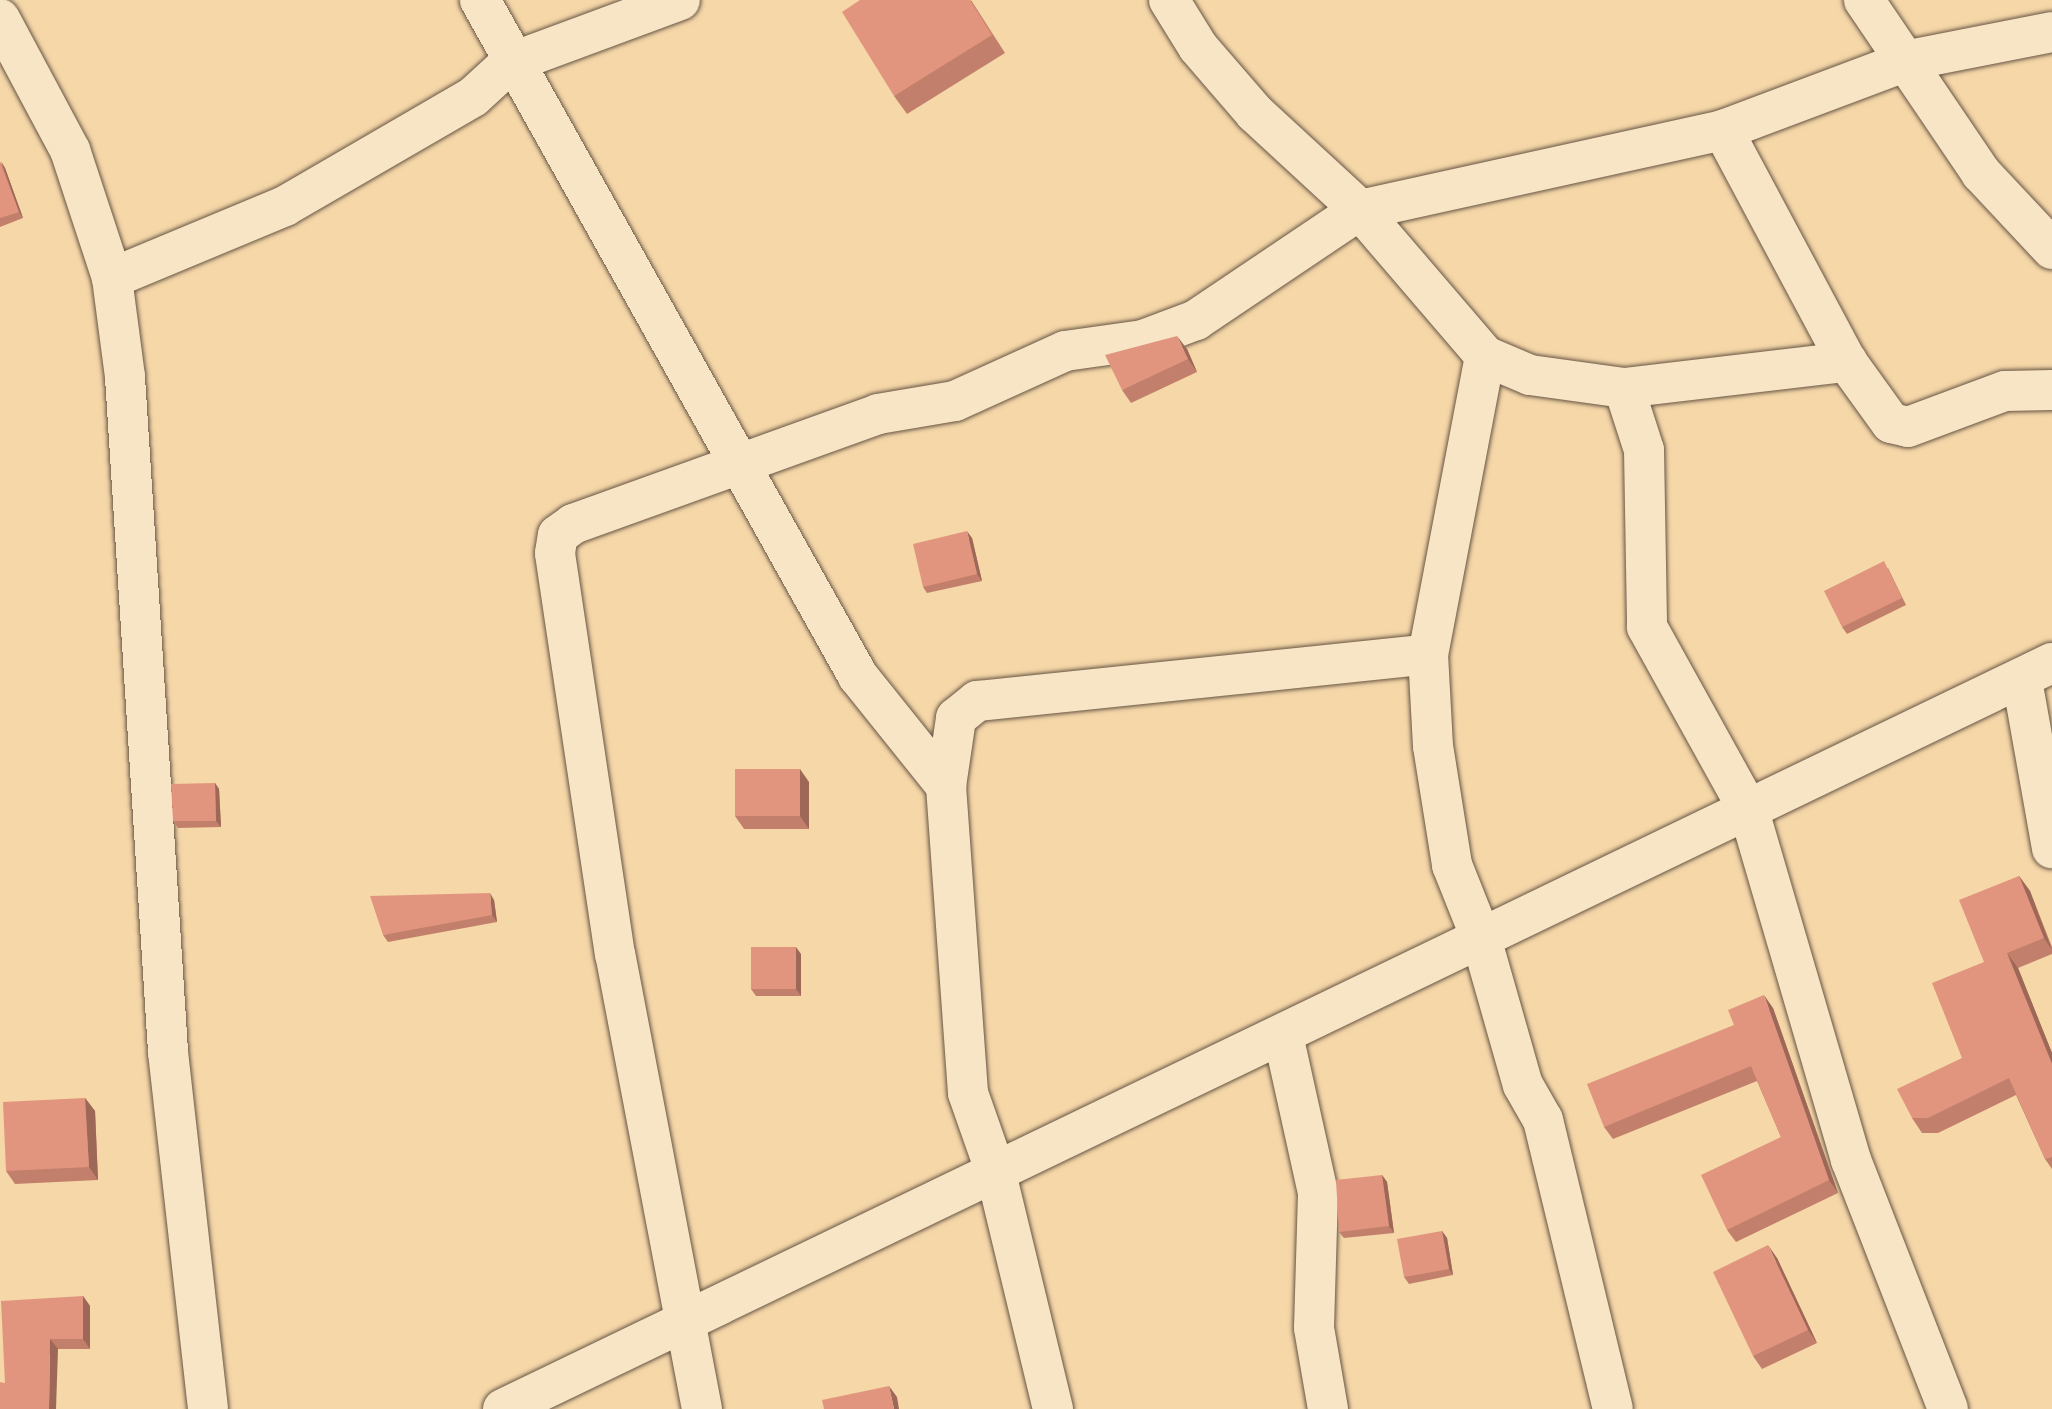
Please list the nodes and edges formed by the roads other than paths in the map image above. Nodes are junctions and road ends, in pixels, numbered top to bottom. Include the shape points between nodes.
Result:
1 (480, 0) edge
2 (680, 0) edge
3 (1170, 0) edge
4 (1864, 0) edge
5 (0, 19) edge
6 (2052, 32) edge
7 (1909, 60) junction
8 (510, 63) junction
9 (1723, 130) junction
10 (1360, 210) junction
11 (2052, 249) edge
12 (112, 278) junction
13 (1485, 356) junction
14 (1847, 362) junction
15 (1624, 388) junction
16 (2052, 390) edge
17 (740, 468) junction
18 (1428, 654) junction
19 (2037, 671) edge
20 (946, 786) junction
21 (1749, 811) junction
22 (2052, 848) edge
23 (1482, 938) junction
24 (1283, 1035) junction
25 (996, 1173) junction
26 (683, 1324) junction
27 (208, 1409) edge
28 (503, 1409) edge
29 (702, 1409) edge
30 (1053, 1409) edge
31 (1328, 1409) edge
32 (1613, 1409) edge
33 (1948, 1409) edge

1 - 8 street
2 - 8 street
3 - 10 street via 1198,47 1255,113
4 - 7 street
5 - 12 street via 70,150
6 - 7 street
7 - 9 street
7 - 11 street via 1981,173
8 - 12 street via 473,97 285,206
8 - 17 street
9 - 10 street
9 - 14 street
10 - 13 street
10 - 17 street via 1196,320 1143,340 1066,351 954,401 878,414
12 - 27 street via 125,377 168,1052
13 - 15 street via 1530,375
13 - 18 street
14 - 15 street
14 - 16 street via 1899,428 2005,391
15 - 21 street via 1644,450 1647,627
17 - 20 street via 858,676
17 - 26 street via 572,524 558,535 555,553 615,955
18 - 20 street via 977,701 956,718
18 - 23 street via 1432,746 1452,865
19 - 21 street
19 - 22 street
20 - 25 street via 968,1093
21 - 23 street
21 - 33 street via 1851,1160
23 - 24 street
23 - 32 street via 1523,1085 1546,1130
24 - 25 street
24 - 31 street via 1318,1193 1314,1328
25 - 26 street
25 - 30 street
26 - 28 street
26 - 29 street

